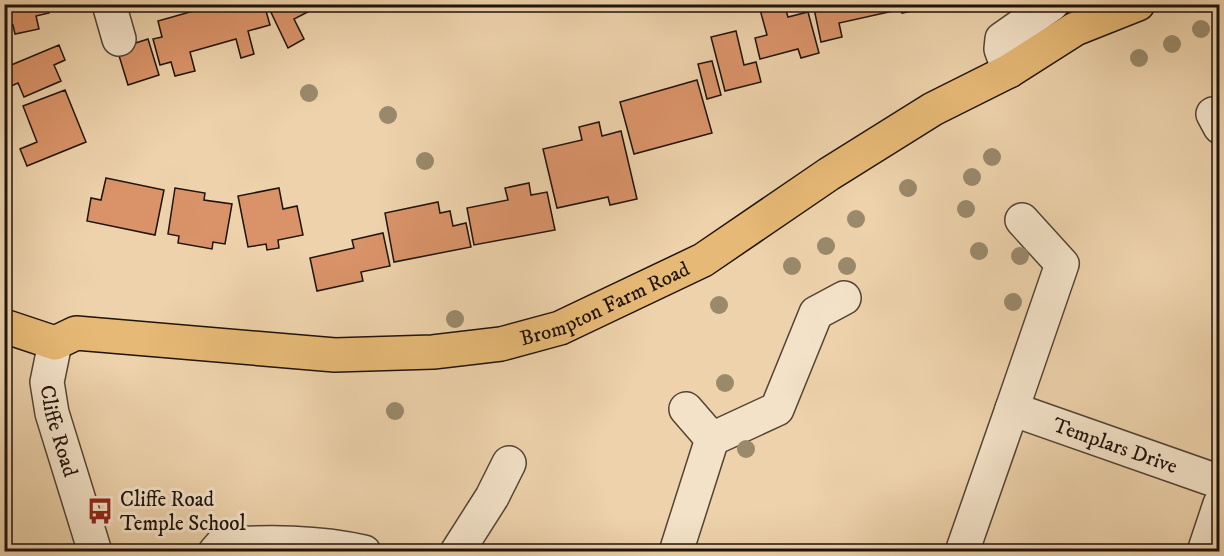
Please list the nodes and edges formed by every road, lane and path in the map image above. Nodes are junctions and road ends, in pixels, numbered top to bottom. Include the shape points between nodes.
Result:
1 (109, 4) edge
2 (1052, 4) edge
3 (1138, 4) edge
4 (119, 39) dead end
5 (1009, 71) junction
6 (1023, 220) dead end
7 (844, 298) dead end
8 (4, 326) edge
9 (55, 343) junction
10 (686, 409) dead end
11 (1012, 409) junction
12 (712, 439) junction
13 (509, 463) dead end
14 (1220, 482) edge
15 (1220, 504) edge
16 (95, 552) edge
17 (215, 552) edge
18 (364, 552) edge
19 (457, 552) edge
20 (676, 552) edge
21 (962, 552) edge
22 (1204, 552) edge

1 - 4 street
2 - 5 street via 1002,39 1001,49
3 - 5 main road, Brompton Farm Road via 1075,29
5 - 9 main road, Brompton Farm Road via 933,109 703,260 560,328 501,344 433,352 335,355 76,333
6 - 11 street via 1062,264
7 - 12 street via 816,313 777,409
8 - 9 main road
9 - 16 street, Cliffe Road via 46,382
10 - 12 street
11 - 14 street, Templars Drive
11 - 21 street
12 - 20 street
13 - 19 street
15 - 22 street
17 - 18 street via 222,544 273,541 331,544

